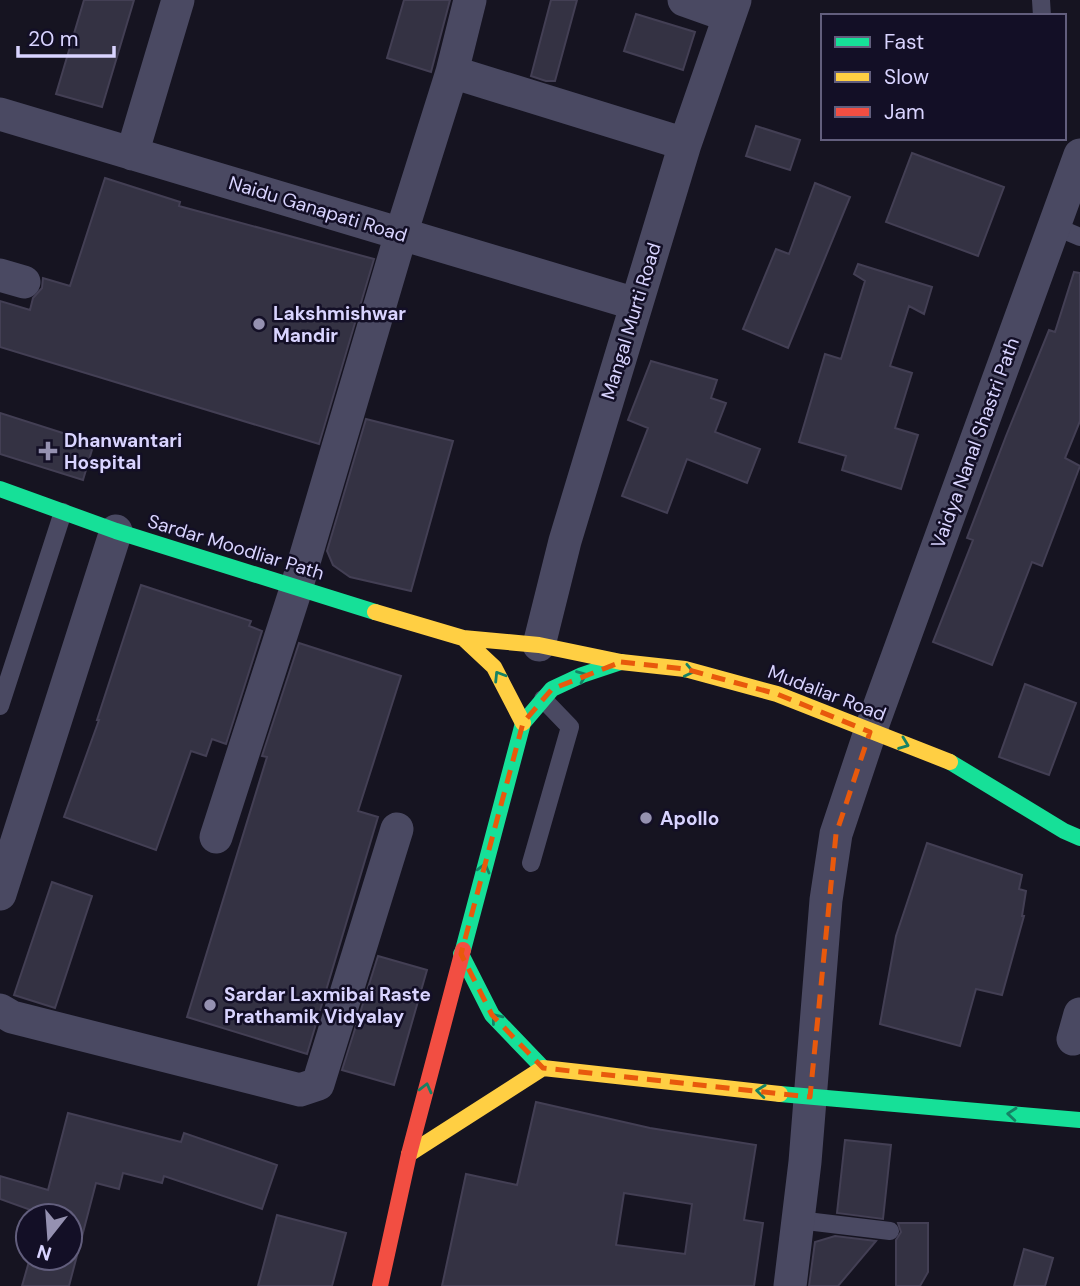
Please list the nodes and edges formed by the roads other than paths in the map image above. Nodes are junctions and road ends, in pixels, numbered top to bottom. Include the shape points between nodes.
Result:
1 (178, 0) edge
2 (470, 0) edge
3 (684, 0) edge
4 (732, 8) edge
5 (452, 72) junction
6 (0, 114) edge
7 (685, 144) junction
8 (132, 154) junction
9 (1080, 155) edge
10 (1067, 232) edge
11 (401, 234) junction
12 (636, 304) junction
13 (0, 489) edge
14 (63, 512) junction
15 (117, 531) junction
16 (296, 589) junction
17 (463, 638) junction
18 (539, 645) junction
19 (621, 662) junction
20 (543, 699) junction
21 (0, 706) edge
22 (523, 723) junction
23 (870, 732) junction
24 (397, 828) dead end
25 (216, 837) dead end
26 (1080, 838) edge
27 (531, 863) dead end
28 (0, 894) edge
29 (461, 954) junction
30 (0, 1010) edge
31 (543, 1068) junction
32 (810, 1097) junction
33 (1080, 1120) edge
34 (409, 1154) junction
35 (798, 1220) junction
36 (890, 1231) dead end
37 (380, 1286) edge
38 (790, 1286) edge

1 - 8 street
2 - 5 street
3 - 4 street
4 - 7 street, Mangal Murti Road
5 - 7 street
5 - 11 street
6 - 8 street, Naidu Ganapati Road
7 - 12 street, Mangal Murti Road
8 - 11 street, Naidu Ganapati Road
9 - 10 street, Vaidya Nanal Shastri Path
10 - 23 street, Vaidya Nanal Shastri Path
11 - 12 street, Naidu Ganapati Road
11 - 16 street
12 - 18 street, Mangal Murti Road
13 - 14 street, Sardar Moodliar Path
14 - 15 street, Sardar Moodliar Path
14 - 21 lane
15 - 16 street, Sardar Moodliar Path
15 - 28 street
16 - 17 street, Sardar Moodliar Path
16 - 25 street
17 - 18 street, Sardar Moodliar Path
22 -> 17 street, Sardar Moodliar Path via 494,667
18 - 19 street, Mudaliar Road
20 -> 19 street via 552,689
19 -> 23 street, Mudaliar Road via 685,669 777,694
20 - 22 street
20 - 27 lane via 570,727
29 -> 22 street
23 -> 26 street, Mudaliar Road via 960,766
23 - 32 street, Vaidya Nanal Shastri Path via 836,834
24 - 30 street via 318,1084 300,1090 12,1017
31 -> 29 street via 492,1015
34 -> 29 street
32 -> 31 street
31 - 34 street
33 -> 32 street
32 - 35 street, Vaidya Nanal Shastri Path
34 - 37 street
35 - 36 lane
35 - 38 street, Vaidya Nanal Shastri Path

